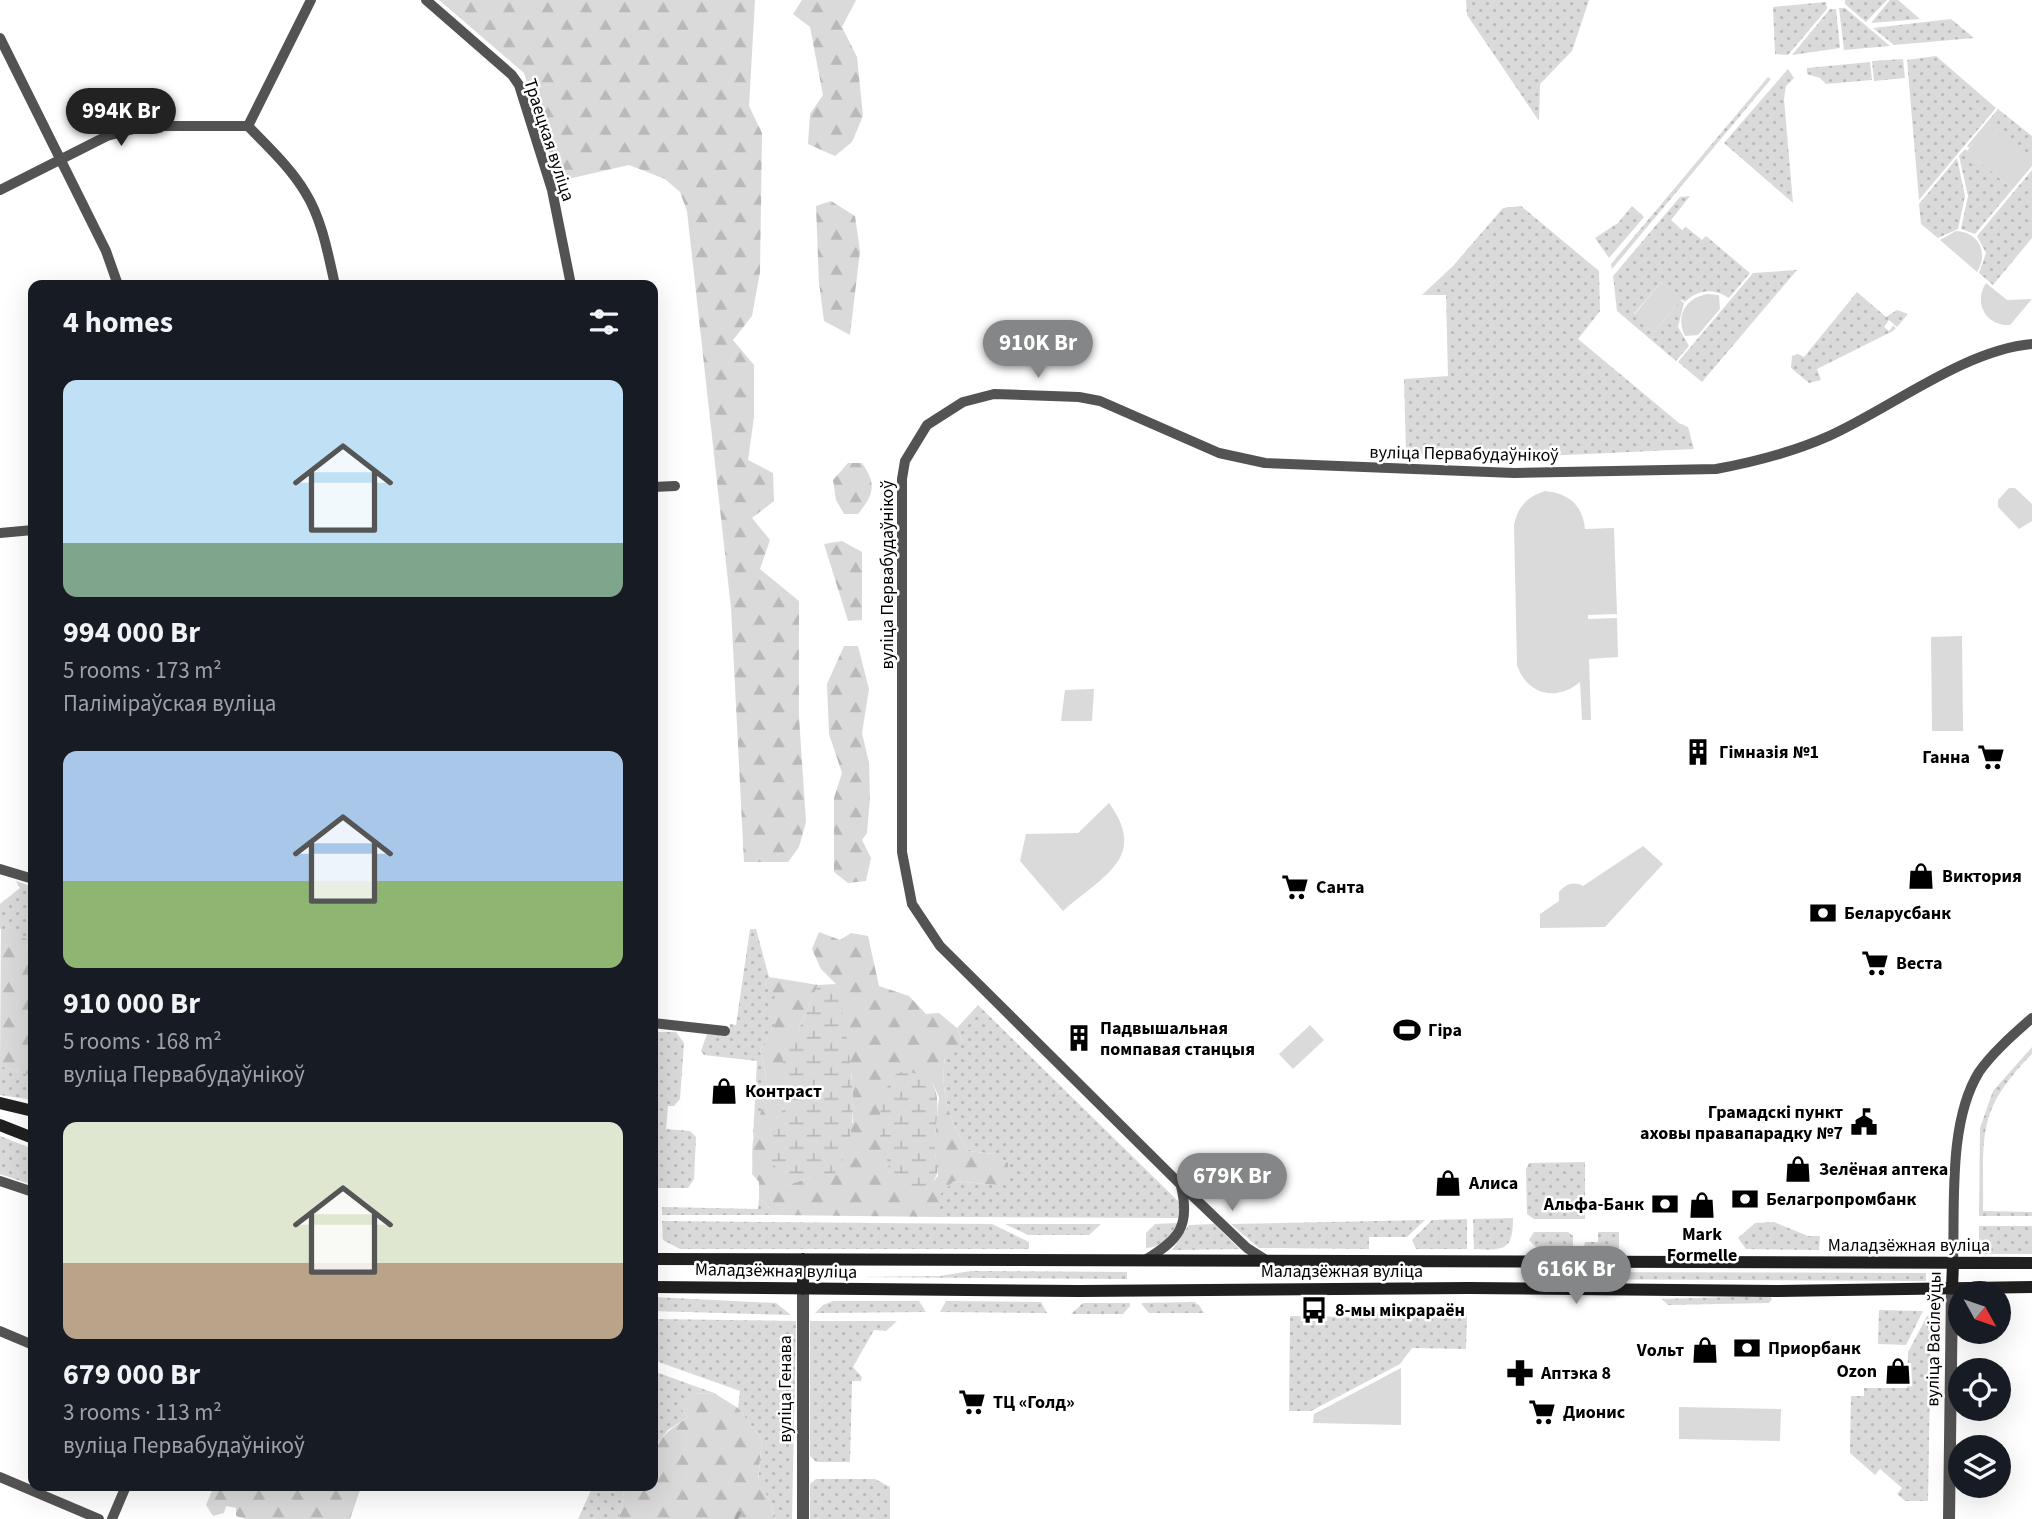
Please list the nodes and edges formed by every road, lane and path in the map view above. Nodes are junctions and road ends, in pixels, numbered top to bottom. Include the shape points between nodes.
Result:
1 (311, 0) edge
2 (426, 0) edge
3 (0, 37) edge
4 (248, 126) junction
5 (60, 160) junction
6 (0, 190) edge
7 (116, 280) edge
8 (334, 280) edge
9 (570, 280) edge
10 (2032, 344) edge
11 (675, 485) dead end
12 (658, 487) edge
13 (28, 530) edge
14 (0, 533) edge
15 (0, 869) edge
16 (28, 877) edge
17 (2032, 1018) edge
18 (658, 1024) edge
19 (726, 1031) dead end
20 (0, 1103) edge
21 (28, 1110) edge
22 (0, 1125) edge
23 (28, 1136) edge
24 (0, 1181) edge
25 (1181, 1185) junction
26 (28, 1190) edge
27 (658, 1259) edge
28 (803, 1259) junction
29 (1145, 1260) junction
30 (1267, 1261) junction
31 (1953, 1263) junction
32 (2032, 1263) edge
33 (1952, 1281) edge
34 (658, 1287) edge
35 (2032, 1287) edge
36 (2011, 1288) edge
37 (803, 1289) junction
38 (1948, 1289) edge
39 (0, 1331) edge
40 (28, 1343) edge
41 (1951, 1344) edge
42 (0, 1477) edge
43 (28, 1489) edge
44 (33, 1491) edge
45 (124, 1491) edge
46 (99, 1519) edge
47 (112, 1519) edge
48 (803, 1519) edge
49 (1949, 1519) edge

1 - 4 street
2 - 9 street, Траецкая вуліца via 519,85 552,190
3 - 5 street
4 - 5 street via 145,126 107,136
4 - 8 street via 307,193
5 - 6 street
5 - 7 street
10 - 25 street, вуліца Первабудаўнікоў via 1985,354 1829,436 1716,469 1514,473 1265,463 1219,453 1119,408 1079,397 994,394 963,402 928,425 905,461 902,479 902,852 912,904 940,946
11 - 12 street
13 - 14 street
15 - 16 street
17 - 31 street, вуліца Васілеўцы via 1988,1061 1968,1094 1959,1132
18 - 19 street
20 - 21 main road
22 - 23 main road
24 - 26 street
25 - 29 street via 1186,1205 1178,1234
25 - 30 street, вуліца Первабудаўнікоў via 1247,1248
27 - 28 main road, Маладзёжная вуліца
28 - 29 main road, Маладзёжная вуліца
28 - 37 main road, вуліца Генава
29 - 30 main road, Маладзёжная вуліца
30 - 31 main road, Маладзёжная вуліца
31 - 32 main road, Маладзёжная вуліца
31 - 33 main road, вуліца Васілеўцы
34 - 37 main road, Маладзёжная вуліца
35 - 36 main road, Маладзёжная вуліца
37 - 38 main road, Маладзёжная вуліца
37 - 48 street, вуліца Генава
39 - 40 street
41 - 49 street, вуліца Васілеўцы
42 - 43 street
44 - 46 street
45 - 47 street

